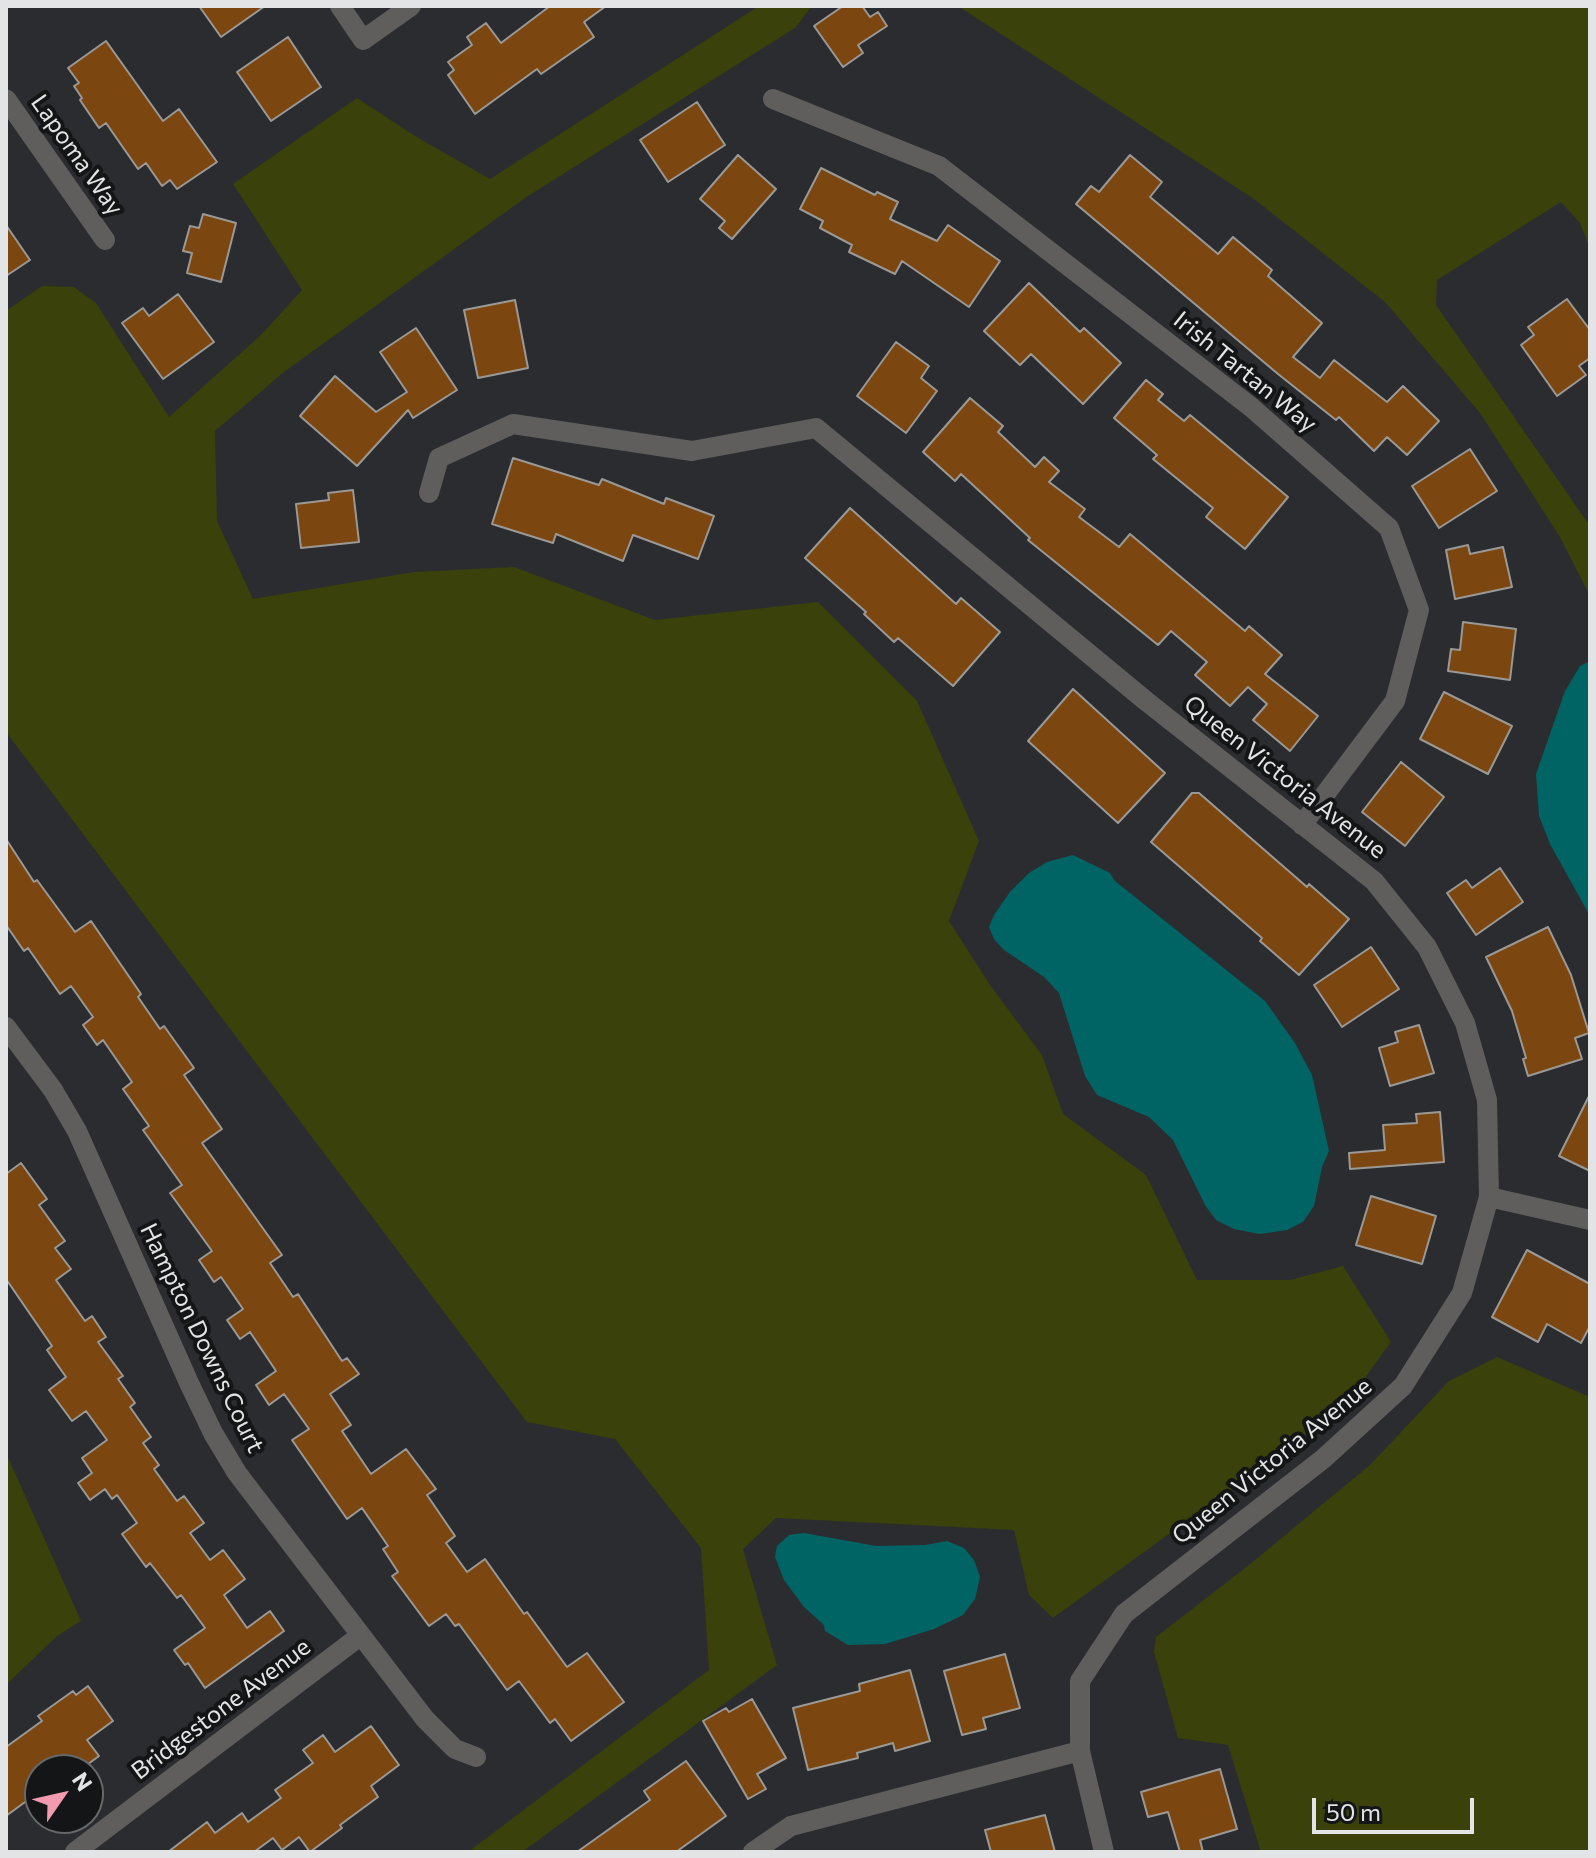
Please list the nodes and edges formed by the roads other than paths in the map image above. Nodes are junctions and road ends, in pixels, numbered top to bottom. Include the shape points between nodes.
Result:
1 (340, 6) edge
2 (411, 6) edge
3 (6, 99) edge
4 (773, 99) dead end
5 (105, 240) dead end
6 (429, 493) dead end
7 (1302, 825) junction
8 (6, 1027) edge
9 (1489, 1197) junction
10 (1590, 1220) edge
11 (360, 1636) junction
12 (1080, 1751) junction
13 (476, 1757) dead end
14 (75, 1852) edge
15 (753, 1852) edge
16 (1104, 1852) edge

1 - 2 street via 363,40
3 - 5 street, Lapoma Way
4 - 7 street, Irish Tartan Way via 939,166 1251,407 1389,528 1419,610 1395,701
6 - 7 street, Queen Victoria Avenue via 439,458 513,424 692,451 816,428
7 - 9 street, Queen Victoria Avenue via 1374,881 1427,947 1465,1023 1487,1100
8 - 11 street, Hampton Downs Court via 77,1131 213,1433 237,1473
9 - 10 street
9 - 12 street, Queen Victoria Avenue via 1462,1293 1403,1386 1323,1459 1124,1614 1080,1681
11 - 13 street, Hampton Downs Court via 440,1737
11 - 14 street, Bridgestone Avenue
12 - 15 street via 791,1826
12 - 16 street, Queen Victoria Avenue

